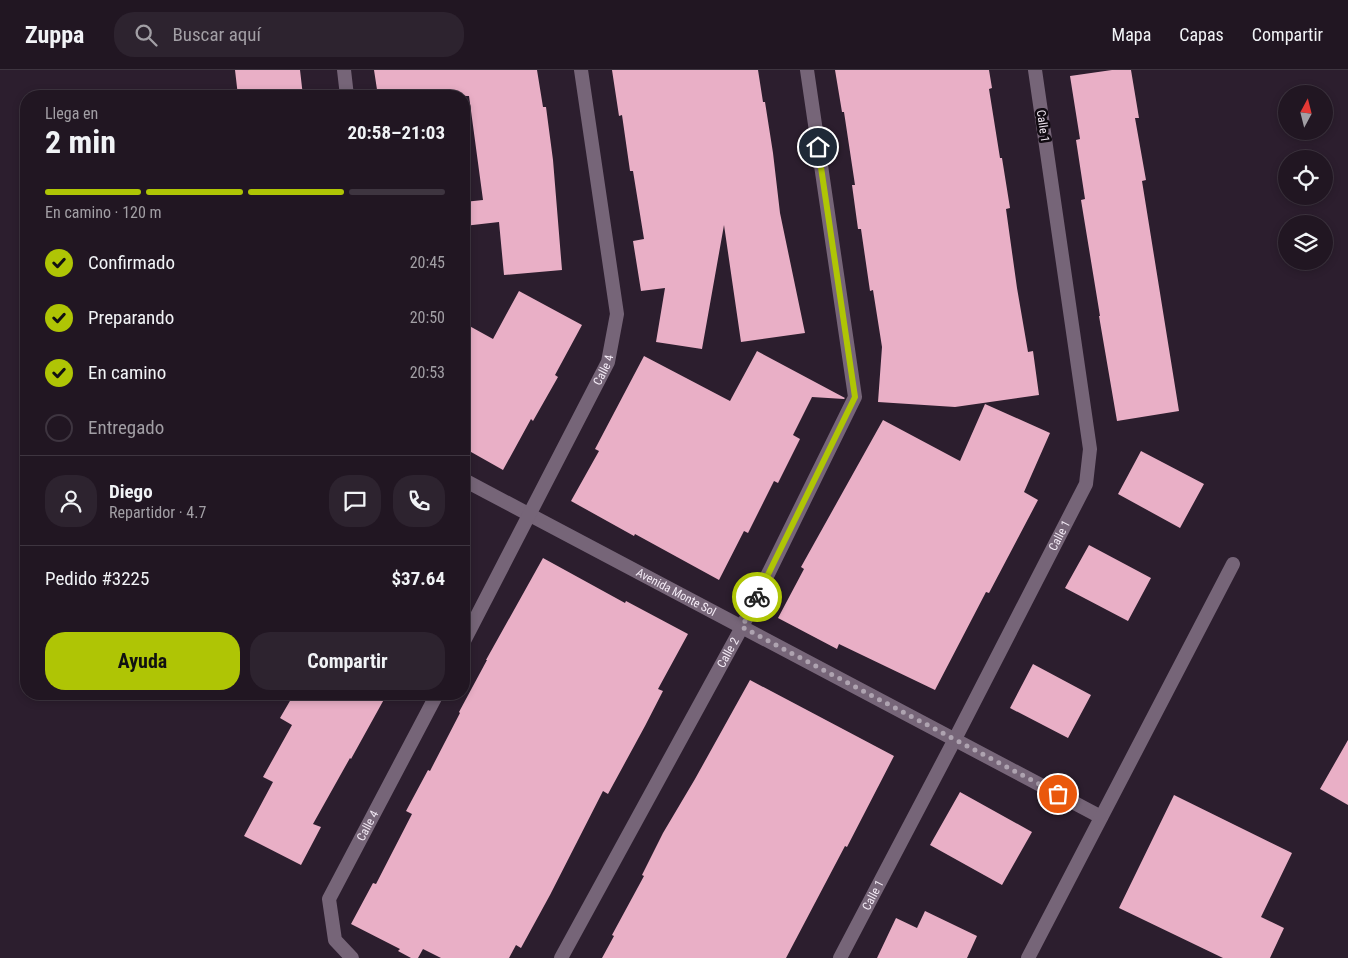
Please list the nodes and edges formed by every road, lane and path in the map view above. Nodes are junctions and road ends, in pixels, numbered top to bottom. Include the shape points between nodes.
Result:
1 (344, 70) edge
2 (581, 70) edge
3 (807, 70) edge
4 (1035, 70) edge
5 (346, 90) edge
6 (470, 483) edge
7 (529, 515) junction
8 (1233, 564) dead end
9 (742, 627) junction
10 (470, 629) edge
11 (433, 700) edge
12 (955, 739) junction
13 (1101, 817) junction
14 (352, 958) edge
15 (562, 958) edge
16 (840, 958) edge
17 (1028, 958) edge

1 - 5 street
2 - 7 street, Calle 4 via 617,314 608,362
3 - 9 street, Calle 2 via 855,397
4 - 12 street, Calle 1 via 1090,449 1086,484
6 - 7 street, Avenida Monte Sol
7 - 9 street, Avenida Monte Sol
7 - 10 street, Calle 4
8 - 13 street
9 - 12 street, Avenida Monte Sol
9 - 15 street, Calle 2
11 - 14 street, Calle 4 via 328,899 335,940
12 - 13 street, Avenida Monte Sol
12 - 16 street, Calle 1
13 - 17 street

